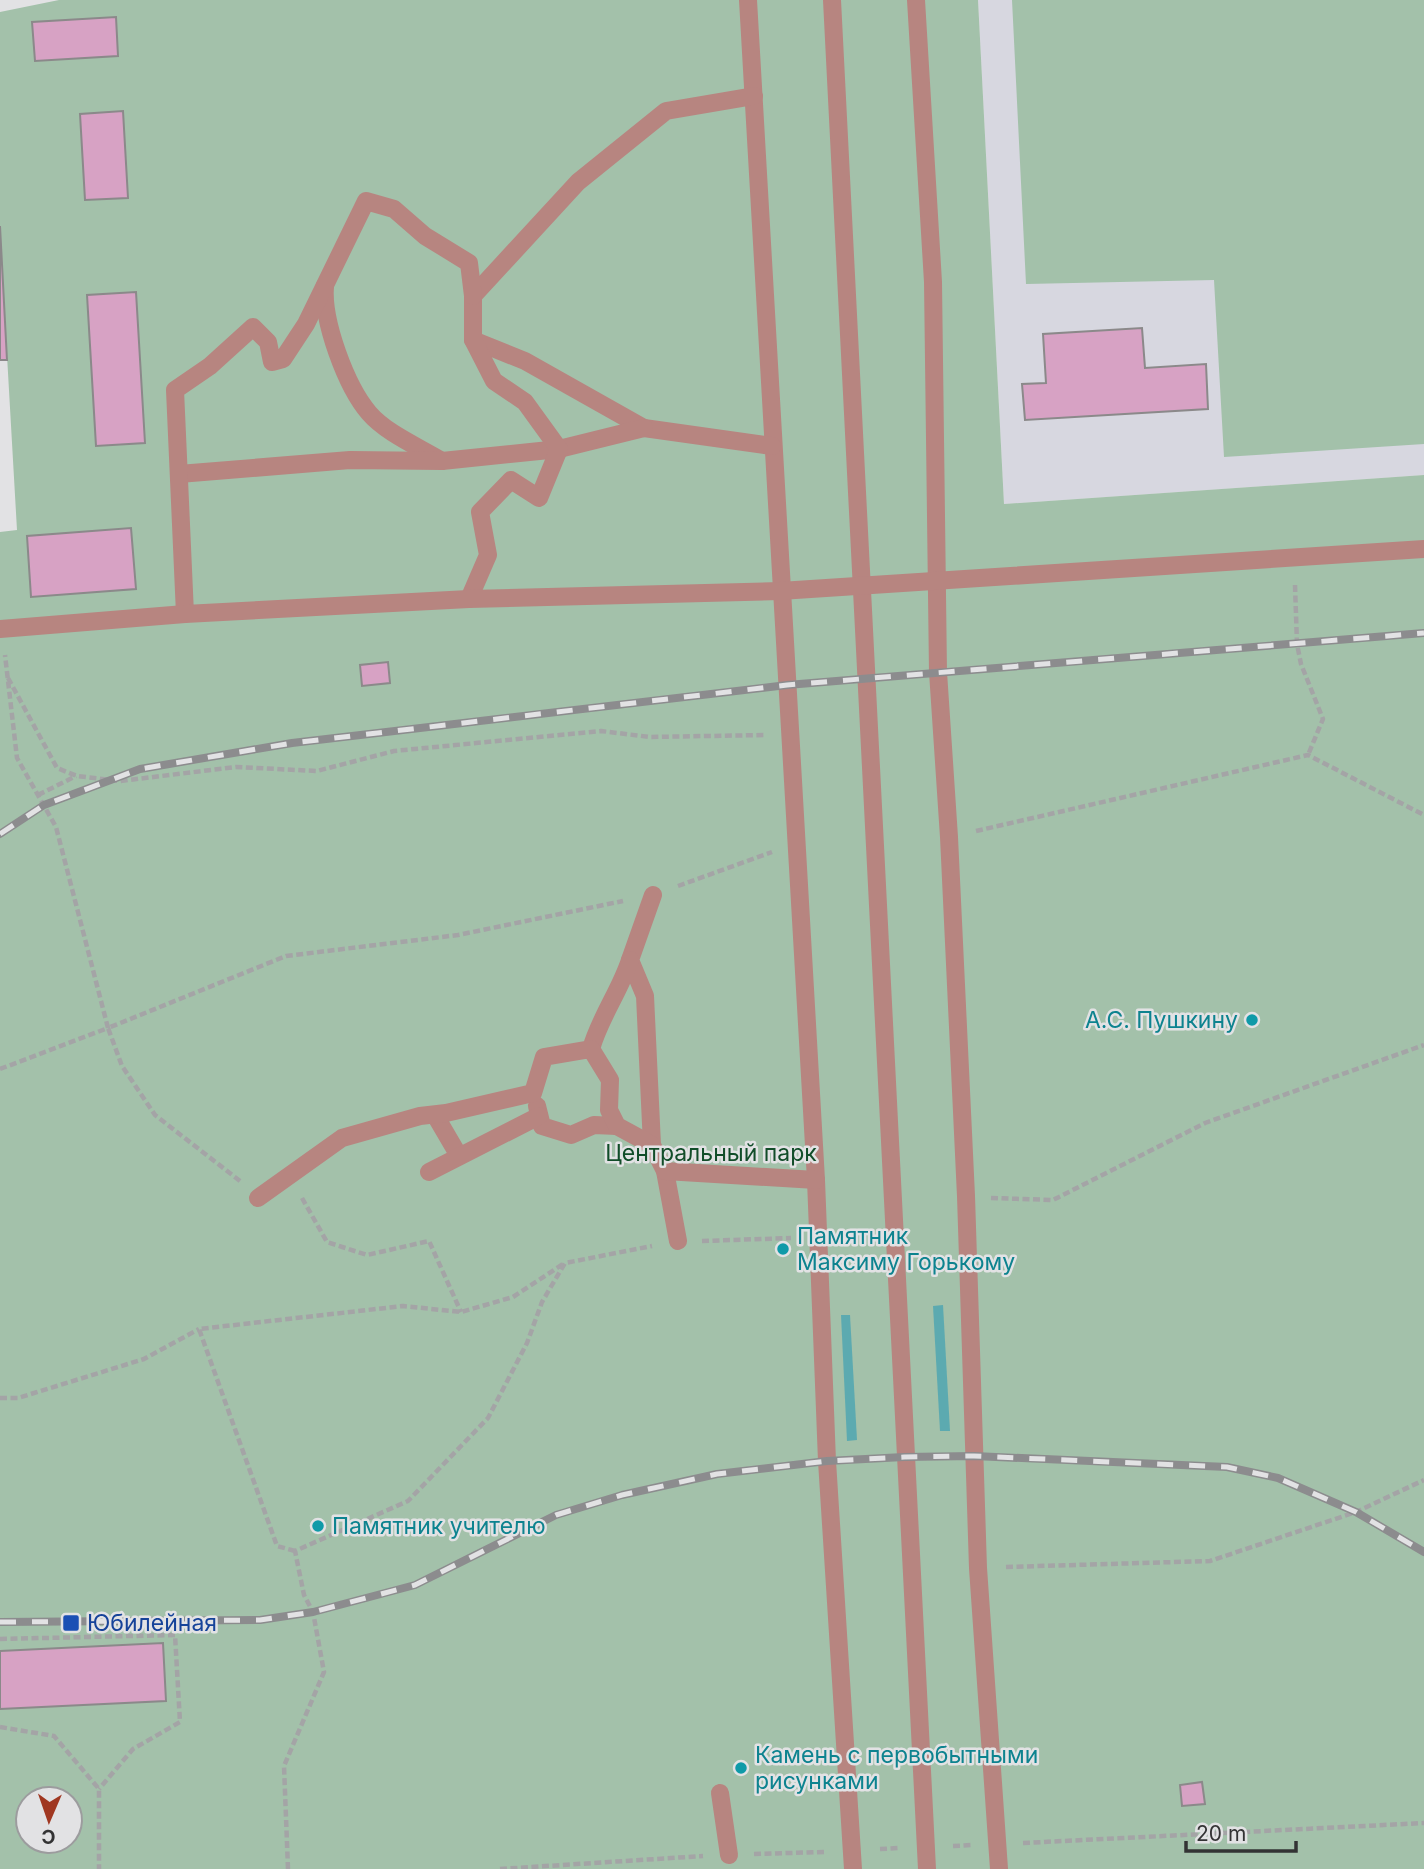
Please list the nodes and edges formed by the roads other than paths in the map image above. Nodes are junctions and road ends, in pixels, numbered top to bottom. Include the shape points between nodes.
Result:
1 (748, 0) edge
2 (832, 0) edge
3 (916, 0) edge
4 (754, 96) junction
5 (326, 283) junction
6 (473, 296) junction
7 (473, 340) junction
8 (644, 428) junction
9 (772, 446) junction
10 (559, 449) junction
11 (442, 461) junction
12 (179, 474) junction
13 (1424, 549) edge
14 (934, 581) junction
15 (861, 585) junction
16 (780, 591) junction
17 (468, 599) junction
18 (185, 614) junction
19 (1, 629) edge
20 (653, 895) road end
21 (630, 960) junction
22 (591, 1049) junction
23 (533, 1093) junction
24 (435, 1115) junction
25 (539, 1116) junction
26 (617, 1126) junction
27 (652, 1145) junction
28 (459, 1156) junction
29 (665, 1171) junction
30 (429, 1172) dead end
31 (816, 1180) junction
32 (258, 1198) dead end
33 (678, 1241) road end
34 (720, 1793) dead end
35 (729, 1855) road end
36 (853, 1869) edge
37 (926, 1869) edge
38 (999, 1869) edge

1 - 4 street
2 - 15 street
3 - 14 street via 933,282
4 - 6 street via 666,111 578,182
4 - 9 street
5 - 6 street via 366,201 394,209 425,236 469,263
5 - 11 street via 327,312 341,364 355,393 370,415
5 - 12 street via 282,359 272,362 268,342 253,327 175,390
6 - 7 street
7 - 8 street via 525,361
7 - 10 street via 494,381 525,402
8 - 9 street
8 - 10 street
9 - 16 street
10 - 11 street
10 - 17 street via 539,498 511,480 480,512 488,555
11 - 12 street via 350,460
12 - 18 street
13 - 14 street
14 - 15 street
14 - 38 street via 966,1196 978,1568
15 - 16 street
15 - 37 street
16 - 17 street
16 - 31 street
17 - 18 street
18 - 19 street
20 - 21 street
21 - 22 street
21 - 27 street via 645,996
22 - 23 street via 544,1057
22 - 26 street via 610,1080 609,1110
23 - 24 street
23 - 25 street
24 - 28 street
24 - 32 street via 342,1138
25 - 26 street via 542,1126 571,1135 594,1125
25 - 28 street
26 - 27 street
27 - 29 street
28 - 30 street
29 - 31 street
29 - 33 street
31 - 36 street via 827,1461
34 - 35 street

